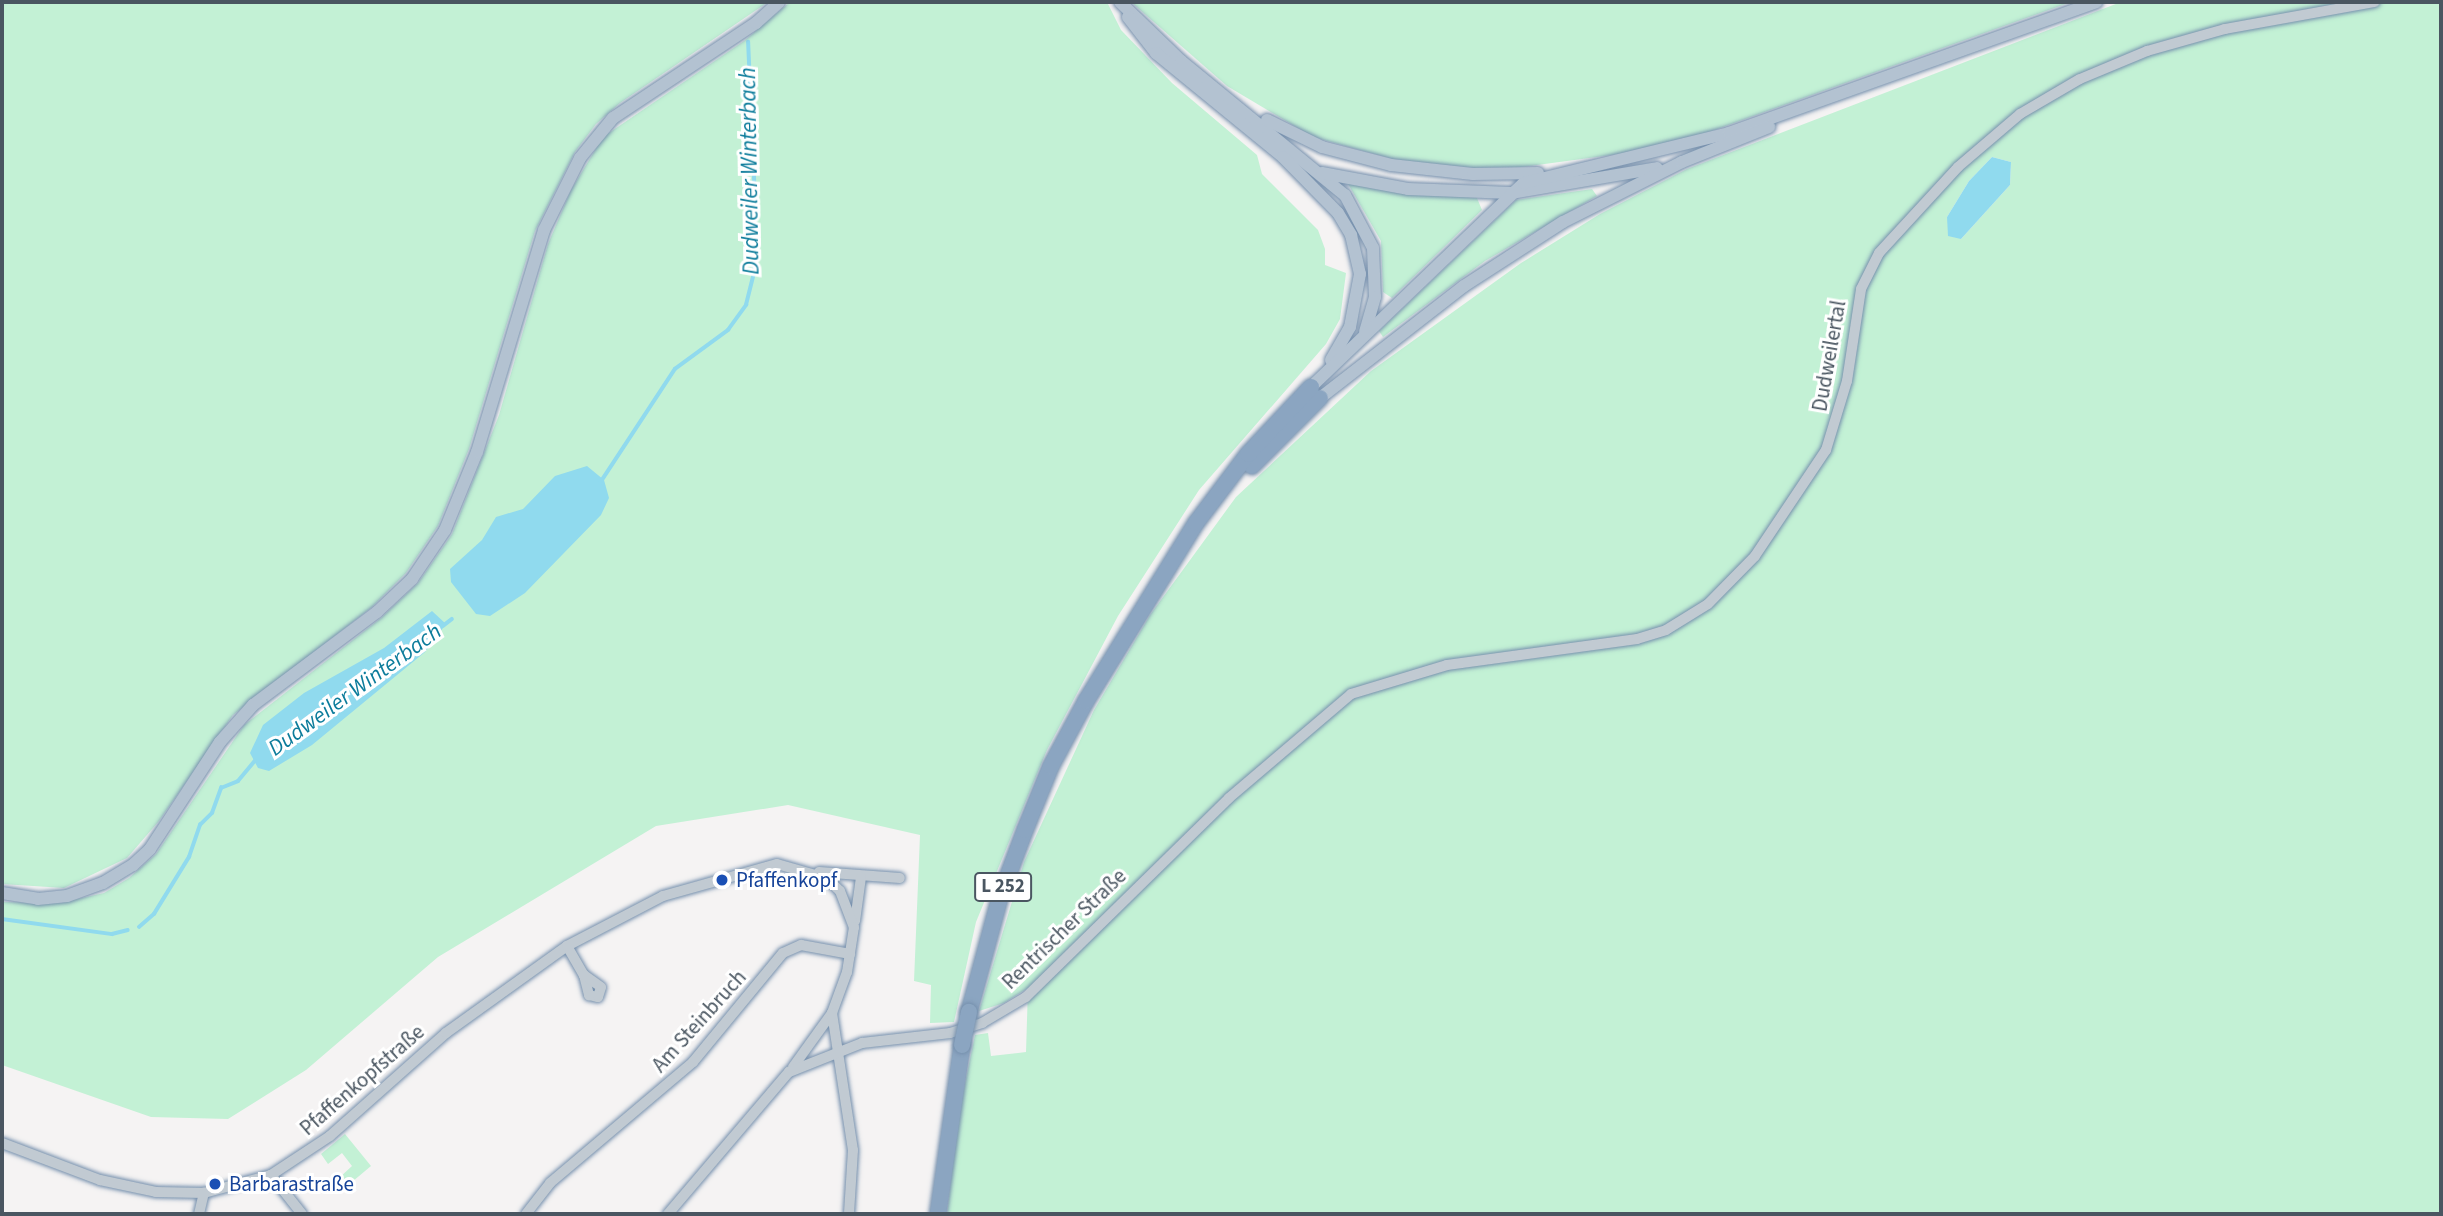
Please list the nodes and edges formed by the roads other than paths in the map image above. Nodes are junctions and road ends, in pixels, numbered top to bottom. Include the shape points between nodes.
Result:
1 (779, 2) edge
2 (1119, 2) edge
3 (2096, 2) edge
4 (2375, 2) edge
5 (1922, 66) junction
6 (1244, 108) junction
7 (1283, 157) junction
8 (1682, 162) junction
9 (1569, 171) junction
10 (1324, 174) junction
11 (1511, 193) junction
12 (1363, 337) junction
13 (1315, 393) junction
14 (1447, 665) joint
15 (810, 870) junction
16 (861, 877) junction
17 (900, 878) dead end
18 (2, 893) edge
19 (854, 927) junction
20 (567, 946) junction
21 (850, 954) junction
22 (584, 975) dead end
23 (832, 1013) junction
24 (841, 1050) junction
25 (789, 1072) junction
26 (2, 1143) edge
27 (271, 1175) junction
28 (204, 1193) junction
29 (203, 1213) edge
30 (302, 1214) edge
31 (526, 1214) edge
32 (668, 1214) edge
33 (849, 1214) edge
34 (938, 1214) edge

1 - 18 main road via 756,23 613,118 580,158 544,230 477,452 445,530 412,579 377,612 246,713 220,742 150,849 133,865 103,883 67,896 38,899
2 - 6 main road via 1181,61
2 - 7 main road via 1156,53
3 - 5 main road
4 - 14 street, Dudweilertal via 2225,29 2147,51 2080,79 2020,114 1958,167 1878,253 1861,289 1847,381 1826,450 1778,525 1731,583 1684,620 1637,639
5 - 8 main road
5 - 9 main road via 1690,145
6 - 9 main road via 1322,147 1391,165 1473,174
6 - 10 main road
7 - 10 main road
7 - 13 main road via 1338,213 1358,260 1358,299 1350,327
8 - 11 main road via 1611,179
8 - 13 main road via 1596,204 1504,258
9 - 11 main road via 1535,178
10 - 11 main road via 1408,188
10 - 12 main road via 1361,218 1373,248 1375,297
11 - 12 main road
12 - 13 main road
13 - 34 highway, L 252, bridge via 1179,550 1051,766 1000,897 969,1012
14 - 24 street, Rentrischer Straße via 1372,685 1330,709 1229,797 1011,1008 950,1033 862,1043
15 - 16 street, Pfaffenkopfstraße
15 - 19 street, Pfaffenkopfstraße via 839,891
15 - 20 street, Pfaffenkopfstraße via 777,864 699,883 663,896
16 - 17 street, Pfaffenkopfstraße
16 - 19 street
19 - 21 street
20 - 22 street
20 - 27 street, Pfaffenkopfstraße via 446,1033 330,1136
21 - 23 street
21 - 31 street, Am Steinbruch via 801,944 783,953 693,1062 550,1183
23 - 24 street
23 - 25 street
24 - 25 street, Rentrischer Straße
24 - 33 street via 853,1150
25 - 32 street, Rentrischer Straße
26 - 28 street, Pfaffenkopfstraße via 131,1189
27 - 28 street, Pfaffenkopfstraße
27 - 30 street
28 - 29 street

